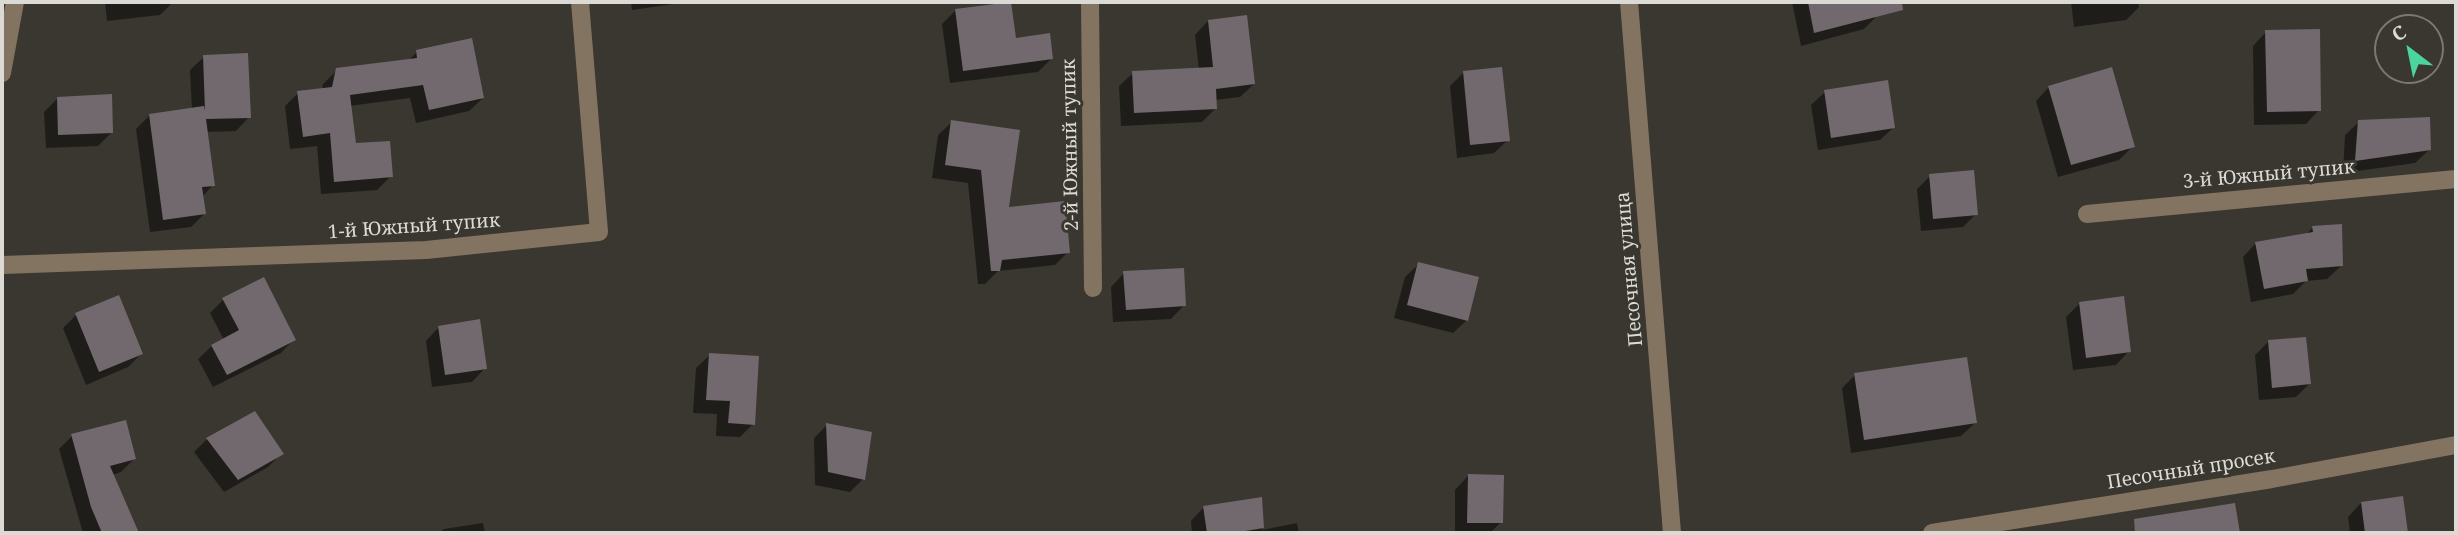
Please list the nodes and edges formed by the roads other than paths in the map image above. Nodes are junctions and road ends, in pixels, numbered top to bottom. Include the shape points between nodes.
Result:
1 (15, 2) edge
2 (580, 2) edge
3 (1090, 2) edge
4 (1629, 2) edge
5 (2, 74) edge
6 (2456, 179) edge
7 (2087, 214) dead end
8 (2, 265) edge
9 (1093, 288) dead end
10 (2456, 445) edge
11 (1672, 533) edge
12 (1932, 533) edge

1 - 5 street
2 - 8 street, 1-й Южный тупик via 598,232 426,250
3 - 9 street, 2-й Южный тупик
4 - 11 street, Песочная улица
6 - 7 street, 3-й Южный тупик
10 - 12 street, Песочный просек

